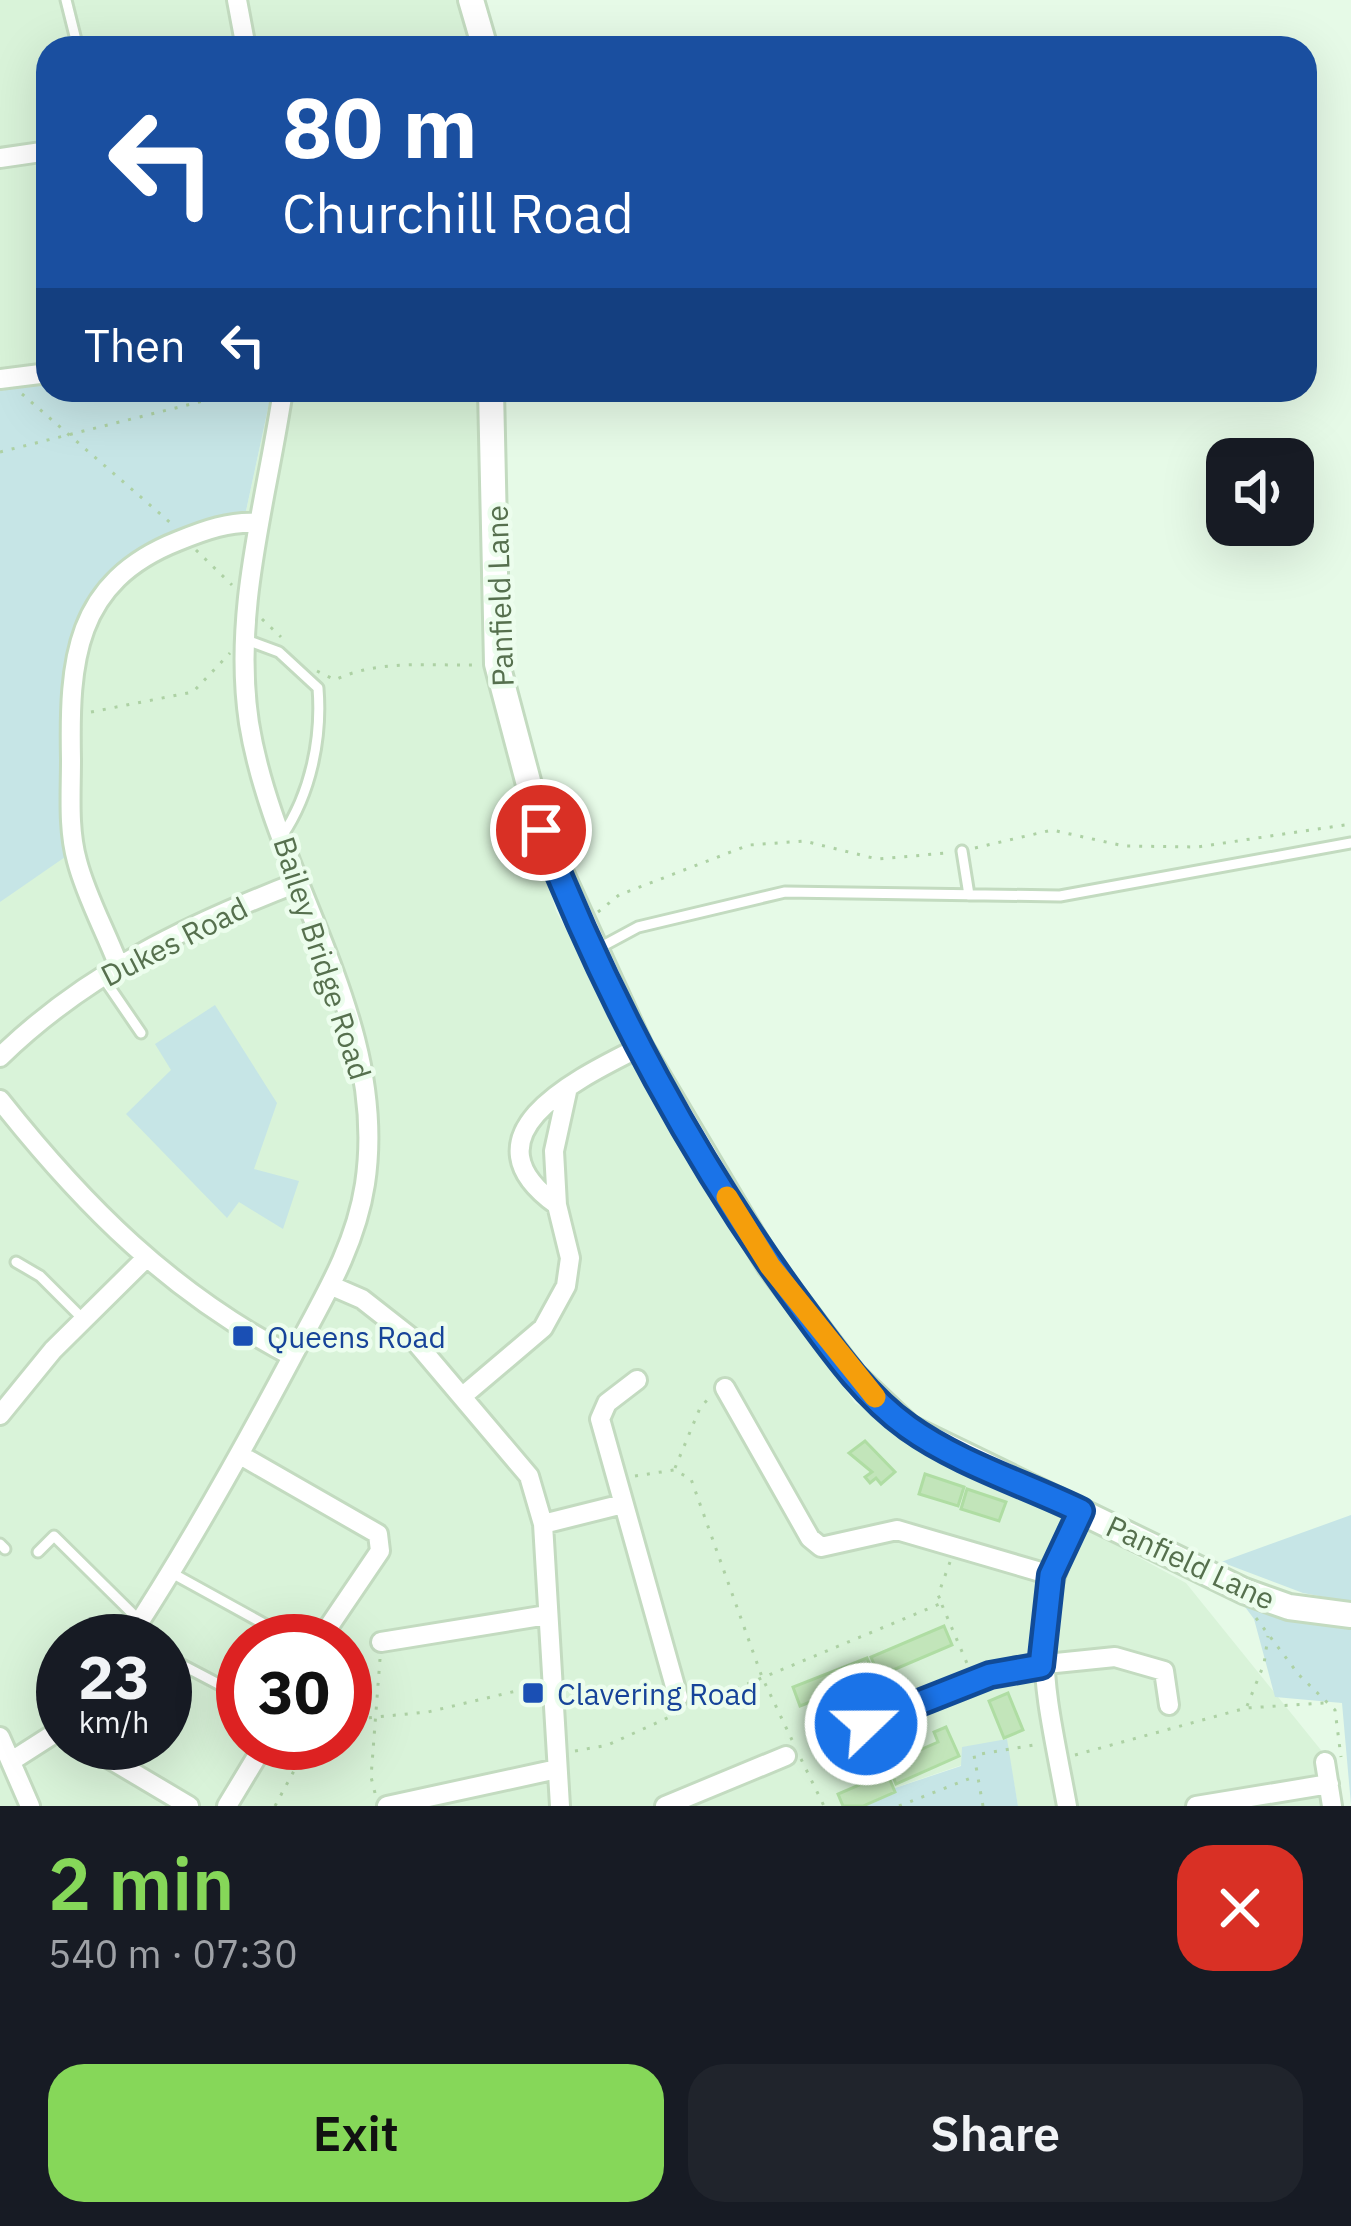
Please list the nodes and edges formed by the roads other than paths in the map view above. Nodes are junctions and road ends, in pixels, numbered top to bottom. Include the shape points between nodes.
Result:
1 (66, 0) edge
2 (237, 0) edge
3 (471, 0) edge
4 (75, 36) edge
5 (244, 36) edge
6 (482, 36) edge
7 (36, 153) edge
8 (0, 158) edge
9 (36, 374) edge
10 (0, 379) edge
11 (281, 402) edge
12 (491, 402) edge
13 (258, 523) junction
14 (244, 639) junction
15 (282, 836) junction
16 (1351, 843) edge
17 (962, 851) dead end
18 (299, 882) junction
19 (969, 895) junction
20 (594, 951) junction
21 (110, 970) junction
22 (141, 1034) dead end
23 (640, 1048) junction
24 (0, 1057) edge
25 (568, 1087) junction
26 (0, 1100) edge
27 (557, 1205) junction
28 (144, 1260) junction
29 (16, 1262) dead end
30 (332, 1286) junction
31 (83, 1319) junction
32 (292, 1356) junction
33 (637, 1380) dead end
34 (725, 1388) road end
35 (464, 1396) junction
36 (0, 1415) edge
37 (242, 1456) junction
38 (623, 1504) junction
39 (1081, 1511) junction
40 (543, 1524) junction
41 (38, 1552) dead end
42 (170, 1572) junction
43 (1051, 1575) junction
44 (116, 1614) edge
45 (145, 1614) edge
46 (246, 1614) edge
47 (337, 1614) edge
48 (547, 1615) junction
49 (1351, 1615) edge
50 (381, 1642) road end
51 (1041, 1666) junction
52 (678, 1697) dead end
53 (1169, 1705) dead end
54 (0, 1737) edge
55 (823, 1741) dead end
56 (36, 1746) edge
57 (787, 1756) dead end
58 (13, 1760) junction
59 (556, 1762) junction
60 (1333, 1765) road end
61 (128, 1770) edge
62 (249, 1770) edge
63 (1329, 1784) junction
64 (468, 1799) edge
65 (30, 1806) edge
66 (189, 1806) edge
67 (227, 1806) edge
68 (383, 1806) edge
69 (560, 1806) edge
70 (665, 1806) edge
71 (1067, 1806) edge
72 (1196, 1806) edge
73 (1331, 1806) edge

1 - 4 lane
2 - 5 street
3 - 6 street
7 - 8 street
9 - 10 street
11 - 13 street, Bailey Bridge Road
12 - 20 street, Panfield Lane via 501,693 541,830
13 - 14 street, Bailey Bridge Road
13 - 21 street via 200,532 130,564 93,608 74,655 77,861
14 - 15 street, Bailey Bridge Road via 249,724
14 - 15 lane via 280,652 318,688 321,728 296,816
15 - 18 street, Bailey Bridge Road
16 - 19 lane via 1060,896
17 - 19 lane
18 - 21 street, Dukes Road
18 - 30 street, Bailey Bridge Road via 368,1089 365,1186
19 - 20 lane via 785,892 638,927
20 - 23 street, Panfield Lane
21 - 22 lane
21 - 24 street, Dukes Road
23 - 25 street
23 - 39 street, Panfield Lane via 770,1266 854,1376 909,1428
25 - 27 street via 554,1150
25 - 27 street via 537,1107 523,1138 526,1170
26 - 28 street
27 - 35 street via 570,1258 560,1301 542,1328
28 - 31 street
28 - 32 street via 230,1324
29 - 31 lane
30 - 32 street, Bailey Bridge Road
30 - 35 street via 413,1339
31 - 36 street
32 - 37 street, Bailey Bridge Road
33 - 38 street via 600,1419
34 - 43 street via 821,1547 887,1529
35 - 40 street via 530,1476
37 - 42 street, Bailey Bridge Road
37 - 47 street via 378,1534 380,1551
38 - 40 street
38 - 52 street
39 - 43 street
39 - 49 street, Panfield Lane via 1244,1591
40 - 48 street
41 - 44 lane, Bailey Bridge Road via 54,1536
42 - 45 street, Bailey Bridge Road
42 - 46 lane
43 - 51 street
48 - 50 street
48 - 59 street
51 - 53 street via 1115,1657 1164,1671
51 - 55 street via 974,1681
51 - 71 street
54 - 58 street
56 - 58 street
57 - 70 street
58 - 65 street
59 - 64 street
59 - 69 street
60 - 63 street
61 - 66 street
62 - 67 street
63 - 72 street
63 - 73 street
64 - 68 street

